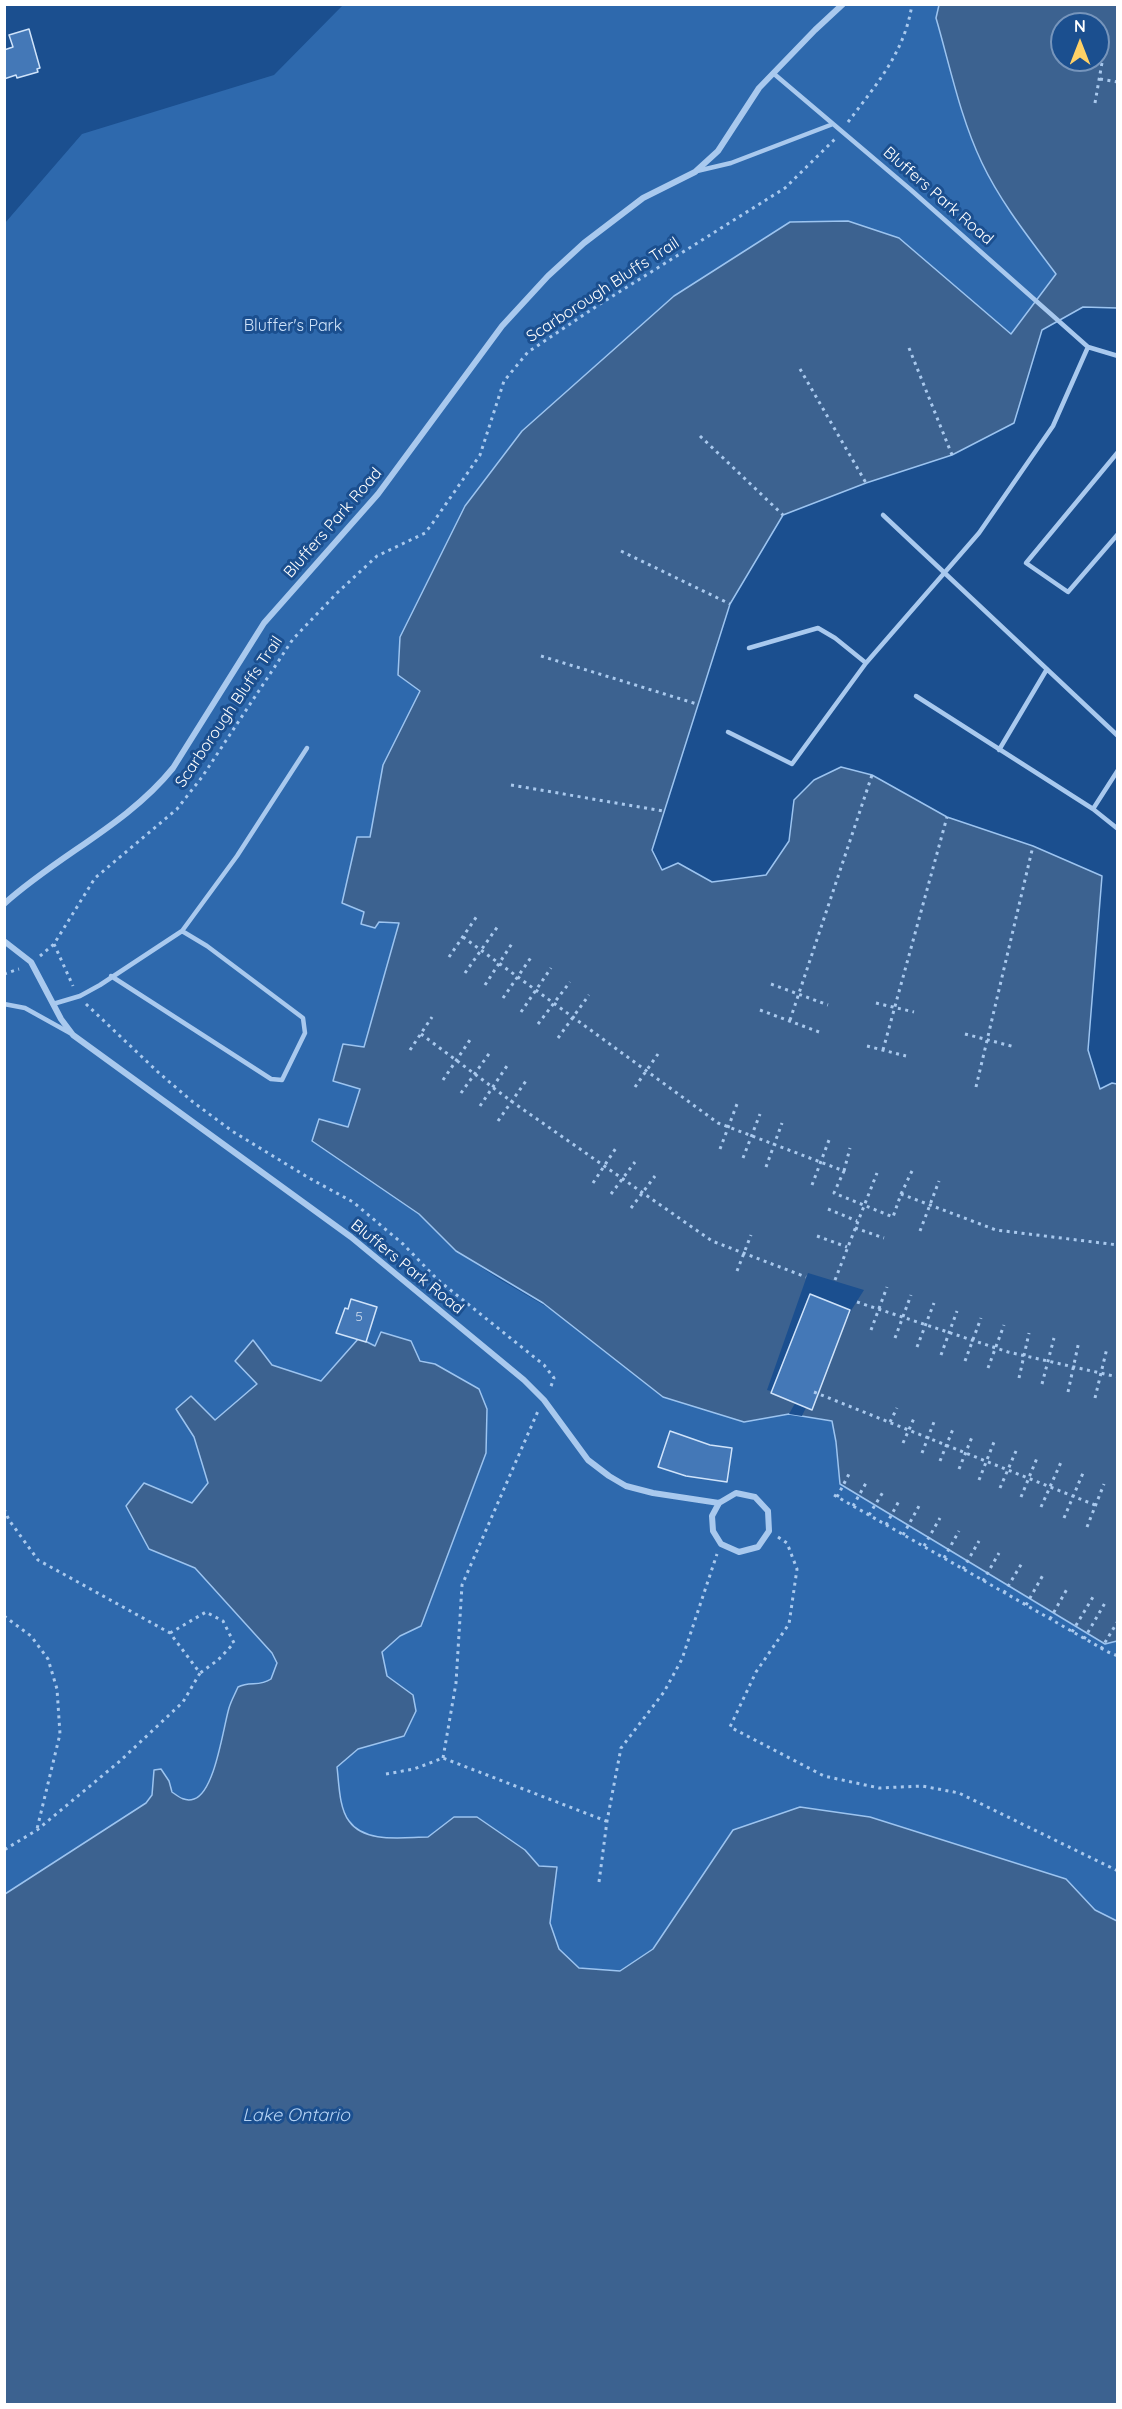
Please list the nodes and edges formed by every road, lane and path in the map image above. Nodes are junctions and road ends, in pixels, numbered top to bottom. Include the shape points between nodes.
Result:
1 (843, 4) edge
2 (912, 4) edge
3 (1101, 72) edge
4 (773, 73) junction
5 (1100, 79) junction
6 (1118, 81) edge
7 (1095, 103) dead end
8 (850, 120) dead end
9 (833, 124) junction
10 (833, 142) dead end
11 (694, 172) junction
12 (1088, 347) junction
13 (909, 348) dead end
14 (1118, 356) edge
15 (800, 369) dead end
16 (700, 436) dead end
17 (1118, 452) edge
18 (952, 456) dead end
19 (866, 483) dead end
20 (783, 515) dead end
21 (884, 515) dead end
22 (1118, 534) edge
23 (621, 551) dead end
24 (945, 573) junction
25 (730, 604) dead end
26 (749, 648) dead end
27 (541, 656) dead end
28 (866, 663) junction
29 (1047, 669) junction
30 (916, 696) dead end
31 (697, 704) dead end
32 (728, 732) dead end
33 (1118, 736) edge
34 (307, 748) dead end
35 (999, 750) junction
36 (1118, 770) edge
37 (872, 775) dead end
38 (511, 785) dead end
39 (1093, 809) junction
40 (663, 811) dead end
41 (947, 817) dead end
42 (1118, 829) edge
43 (1033, 846) dead end
44 (4, 904) edge
45 (477, 916) dead end
46 (498, 926) dead end
47 (182, 930) junction
48 (464, 937) junction
49 (4, 941) edge
50 (513, 942) dead end
51 (54, 944) junction
52 (482, 950) junction
53 (42, 955) dead end
54 (532, 956) dead end
55 (448, 957) dead end
56 (500, 963) junction
57 (551, 968) dead end
58 (20, 969) dead end
59 (465, 973) dead end
60 (4, 974) edge
61 (111, 976) junction
62 (517, 976) junction
63 (570, 982) dead end
64 (771, 984) dead end
65 (72, 985) dead end
66 (485, 985) dead end
67 (536, 990) junction
68 (798, 994) junction
69 (589, 995) dead end
70 (503, 998) dead end
71 (876, 1003) dead end
72 (53, 1004) junction
73 (555, 1004) junction
74 (4, 1005) edge
75 (828, 1005) dead end
76 (895, 1007) junction
77 (760, 1010) dead end
78 (92, 1011) dead end
79 (914, 1011) dead end
80 (521, 1012) dead end
81 (432, 1017) dead end
82 (573, 1017) junction
83 (790, 1020) junction
84 (538, 1024) dead end
85 (819, 1032) dead end
86 (421, 1034) junction
87 (965, 1034) dead end
88 (73, 1035) junction
89 (472, 1037) dead end
90 (558, 1038) dead end
91 (987, 1040) junction
92 (867, 1046) dead end
93 (1016, 1047) dead end
94 (410, 1050) dead end
95 (884, 1050) junction
96 (491, 1051) dead end
97 (658, 1054) dead end
98 (906, 1056) dead end
99 (456, 1060) junction
100 (509, 1063) dead end
101 (647, 1071) junction
102 (474, 1074) junction
103 (528, 1078) dead end
104 (443, 1080) dead end
105 (493, 1087) junction
106 (635, 1087) dead end
107 (976, 1087) dead end
108 (462, 1093) dead end
109 (511, 1101) junction
110 (737, 1104) dead end
111 (480, 1106) dead end
112 (760, 1114) dead end
113 (498, 1121) dead end
114 (782, 1123) dead end
115 (728, 1127) junction
116 (752, 1136) junction
117 (829, 1140) dead end
118 (774, 1144) junction
119 (616, 1148) dead end
120 (850, 1148) dead end
121 (720, 1149) dead end
122 (743, 1158) dead end
123 (635, 1162) dead end
124 (821, 1162) junction
125 (604, 1166) junction
126 (766, 1167) dead end
127 (844, 1171) junction
128 (912, 1171) dead end
129 (877, 1173) dead end
130 (655, 1176) dead end
131 (622, 1178) junction
132 (939, 1181) dead end
133 (593, 1183) dead end
134 (812, 1185) dead end
135 (643, 1192) junction
136 (610, 1194) dead end
137 (901, 1194) junction
138 (863, 1205) junction
139 (929, 1205) junction
140 (631, 1208) dead end
141 (828, 1209) dead end
142 (857, 1221) junction
143 (855, 1228) junction
144 (920, 1231) dead end
145 (751, 1235) dead end
146 (817, 1236) dead end
147 (884, 1238) dead end
148 (1118, 1245) edge
149 (847, 1247) junction
150 (744, 1253) junction
151 (737, 1271) dead end
152 (806, 1277) dead end
153 (835, 1280) dead end
154 (887, 1287) dead end
155 (911, 1295) dead end
156 (856, 1302) dead end
157 (934, 1303) dead end
158 (878, 1309) junction
159 (957, 1311) dead end
160 (902, 1317) junction
161 (981, 1318) dead end
162 (926, 1325) junction
163 (1004, 1325) dead end
164 (871, 1330) dead end
165 (949, 1333) junction
166 (1029, 1333) dead end
167 (895, 1338) dead end
168 (1054, 1338) dead end
169 (971, 1340) junction
170 (1079, 1341) dead end
171 (917, 1347) dead end
172 (995, 1348) junction
173 (1107, 1348) dead end
174 (941, 1355) dead end
175 (1023, 1355) junction
176 (965, 1361) dead end
177 (1048, 1361) junction
178 (1074, 1367) junction
179 (988, 1368) dead end
180 (1100, 1373) junction
181 (1118, 1377) edge
182 (1019, 1378) dead end
183 (1042, 1384) dead end
184 (551, 1388) dead end
185 (814, 1392) dead end
186 (1068, 1392) dead end
187 (1095, 1398) dead end
188 (897, 1408) dead end
189 (538, 1411) dead end
190 (915, 1416) dead end
191 (890, 1422) junction
192 (934, 1422) dead end
193 (953, 1429) dead end
194 (908, 1430) junction
195 (928, 1437) junction
196 (972, 1437) dead end
197 (994, 1442) dead end
198 (903, 1443) dead end
199 (947, 1445) junction
200 (1016, 1451) dead end
201 (922, 1453) dead end
202 (965, 1453) junction
203 (1037, 1458) dead end
204 (1062, 1460) dead end
205 (940, 1461) dead end
206 (987, 1461) junction
207 (959, 1469) dead end
208 (1008, 1470) junction
209 (1083, 1473) dead end
210 (849, 1474) dead end
211 (1029, 1478) junction
212 (979, 1480) dead end
213 (866, 1483) dead end
214 (1104, 1484) dead end
215 (1050, 1487) junction
216 (1000, 1488) dead end
217 (883, 1492) dead end
218 (1073, 1496) junction
219 (1021, 1497) dead end
220 (899, 1501) dead end
221 (719, 1503) junction
222 (1095, 1505) junction
223 (853, 1506) junction
224 (919, 1506) dead end
225 (1041, 1507) dead end
226 (4, 1509) edge
227 (868, 1515) junction
228 (940, 1518) dead end
229 (1064, 1518) dead end
230 (886, 1525) junction
231 (1087, 1527) dead end
232 (769, 1531) junction
233 (959, 1531) dead end
234 (903, 1535) junction
235 (979, 1541) dead end
236 (721, 1544) junction
237 (924, 1546) junction
238 (999, 1553) dead end
239 (944, 1558) junction
240 (1022, 1563) dead end
241 (963, 1569) junction
242 (1043, 1575) dead end
243 (983, 1581) junction
244 (1067, 1589) dead end
245 (1005, 1593) junction
246 (1093, 1597) dead end
247 (1105, 1603) dead end
248 (1026, 1605) junction
249 (4, 1616) edge
250 (1050, 1619) junction
251 (1118, 1621) edge
252 (1072, 1632) junction
253 (170, 1633) junction
254 (1084, 1639) junction
255 (1101, 1648) junction
256 (1118, 1656) edge
257 (200, 1673) junction
258 (443, 1758) junction
259 (386, 1774) dead end
260 (607, 1821) junction
261 (37, 1830) junction
262 (4, 1850) edge
263 (1118, 1870) edge
264 (599, 1882) dead end

1 - 4 street, Bluffers Park Road
2 - 8 path via 898,52
3 - 5 path
4 - 9 lane, Bluffers Park Road
4 - 11 street, Bluffers Park Road via 718,151
5 - 6 path
5 - 7 path
9 - 11 lane, Bluffers Park Road via 731,163
9 - 12 lane, Bluffers Park Road
10 - 51 path, Scarborough Bluffs Trail via 786,188 528,352 504,381 480,454 432,524 425,532 377,556 293,639 177,809 95,878
11 - 44 street, Bluffers Park Road via 643,198 612,220 548,276 502,326 378,494 264,623 159,785 144,801 48,867
12 - 14 lane
12 - 24 lane via 1053,426 980,533
13 - 18 path
15 - 19 path
16 - 20 path
17 - 22 lane via 1026,563 1068,592
21 - 24 lane
23 - 25 path
24 - 28 lane
24 - 29 lane
26 - 28 lane via 818,628
27 - 31 path
28 - 32 lane via 792,764
29 - 33 lane
29 - 35 lane
30 - 35 lane
34 - 47 lane via 237,856
35 - 39 lane
36 - 39 lane
37 - 68 path
38 - 40 path
39 - 42 lane
41 - 76 path
43 - 91 path
45 - 48 path
46 - 52 path
47 - 61 lane
47 - 61 lane via 303,1018 305,1033 282,1080 271,1080
48 - 52 path
48 - 55 path
49 - 72 street, Bluffers Park Road via 31,962
50 - 56 path
51 - 53 path, Scarborough Bluffs Trail
51 - 65 path
52 - 56 path
52 - 59 path
54 - 62 path
56 - 62 path
56 - 66 path
57 - 67 path
58 - 60 path
61 - 72 lane via 80,996
62 - 67 path
62 - 70 path
63 - 73 path
64 - 68 path
67 - 73 path
67 - 80 path
68 - 75 path
68 - 83 path
69 - 82 path
71 - 76 path
72 - 88 street, Bluffers Park Road
73 - 82 path
73 - 84 path
74 - 88 lane, Bluffers Park Road via 25,1008
76 - 79 path
76 - 95 path
77 - 83 path
78 - 184 path via 232,1131 353,1202 446,1287 544,1365 554,1378
81 - 86 path
82 - 90 path
82 - 101 path
83 - 85 path
86 - 94 path
86 - 99 path
87 - 91 path
88 - 221 street, Bluffers Park Road via 360,1245 524,1380 544,1400 588,1460 609,1476 653,1494
89 - 99 path
91 - 93 path
91 - 107 path
92 - 95 path
95 - 98 path
96 - 102 path
97 - 101 path
99 - 102 path
99 - 104 path
100 - 105 path
101 - 106 path
101 - 115 path
102 - 105 path
102 - 108 path
103 - 109 path
105 - 109 path
105 - 111 path
109 - 113 path
109 - 125 path
110 - 115 path
112 - 116 path
114 - 118 path
115 - 116 path
115 - 121 path
116 - 118 path
116 - 122 path
117 - 124 path
118 - 124 path
118 - 126 path
119 - 125 path
120 - 127 path
123 - 131 path
124 - 127 path
124 - 134 path
125 - 131 path
125 - 133 path
127 - 138 path via 834,1192
128 - 137 path
129 - 138 path
130 - 135 path
131 - 135 path
131 - 136 path
132 - 139 path
135 - 140 path
135 - 150 path via 712,1240
137 - 138 path via 893,1217
137 - 139 path
138 - 142 path
139 - 144 path
139 - 148 path via 996,1230
141 - 142 path
142 - 143 path
143 - 147 path
143 - 149 path
145 - 150 path
146 - 149 path
149 - 153 path
150 - 151 path
150 - 152 path
154 - 158 path
155 - 160 path
156 - 158 path
157 - 162 path
158 - 160 path
158 - 164 path
159 - 165 path
160 - 162 path
160 - 167 path
161 - 169 path
162 - 165 path
162 - 171 path
163 - 172 path
165 - 169 path
165 - 174 path
166 - 175 path
168 - 177 path
169 - 172 path
169 - 176 path
170 - 178 path
172 - 175 path
172 - 179 path
173 - 180 path
175 - 177 path
175 - 182 path
177 - 178 path
177 - 183 path
178 - 180 path
178 - 186 path
180 - 181 path
180 - 187 path
185 - 191 path
188 - 191 path
189 - 258 path via 462,1585 456,1683
190 - 194 path
191 - 194 path
192 - 195 path
193 - 199 path
194 - 195 path
194 - 198 path
195 - 199 path
195 - 201 path
196 - 202 path
197 - 206 path
199 - 202 path
199 - 205 path
200 - 208 path
202 - 206 path
202 - 207 path
203 - 211 path
204 - 215 path
206 - 208 path
206 - 212 path
208 - 211 path
208 - 216 path
209 - 218 path
210 - 223 path via 835,1496
211 - 215 path
211 - 219 path
213 - 223 path
214 - 222 path
215 - 218 path
215 - 225 path
217 - 227 path
218 - 222 path
218 - 229 path
220 - 230 path
221 - 232 street, Bluffers Park Road via 736,1493 755,1497 768,1511
221 - 236 street via 712,1516 713,1531
222 - 231 path
223 - 227 path
224 - 234 path
226 - 253 path via 38,1560
227 - 230 path
228 - 237 path
230 - 234 path
232 - 236 street via 758,1547 739,1551
232 - 263 path via 787,1543 797,1569 789,1624 756,1672 730,1727 824,1776 879,1788 922,1786 959,1793
233 - 239 path
234 - 237 path
235 - 241 path
236 - 260 path via 682,1659 664,1692 621,1748
237 - 239 path
238 - 243 path
239 - 241 path
240 - 245 path
241 - 243 path
242 - 248 path
243 - 245 path
244 - 250 path
245 - 248 path
246 - 252 path
247 - 254 path
248 - 250 path
249 - 261 path via 30,1636 48,1659 57,1689 60,1734
250 - 252 path
251 - 255 path
252 - 254 path
253 - 257 path
253 - 257 path via 206,1612 223,1621 234,1643
254 - 255 path
255 - 256 path
257 - 261 path via 183,1702
258 - 259 path
258 - 260 path
260 - 264 path
261 - 262 path

